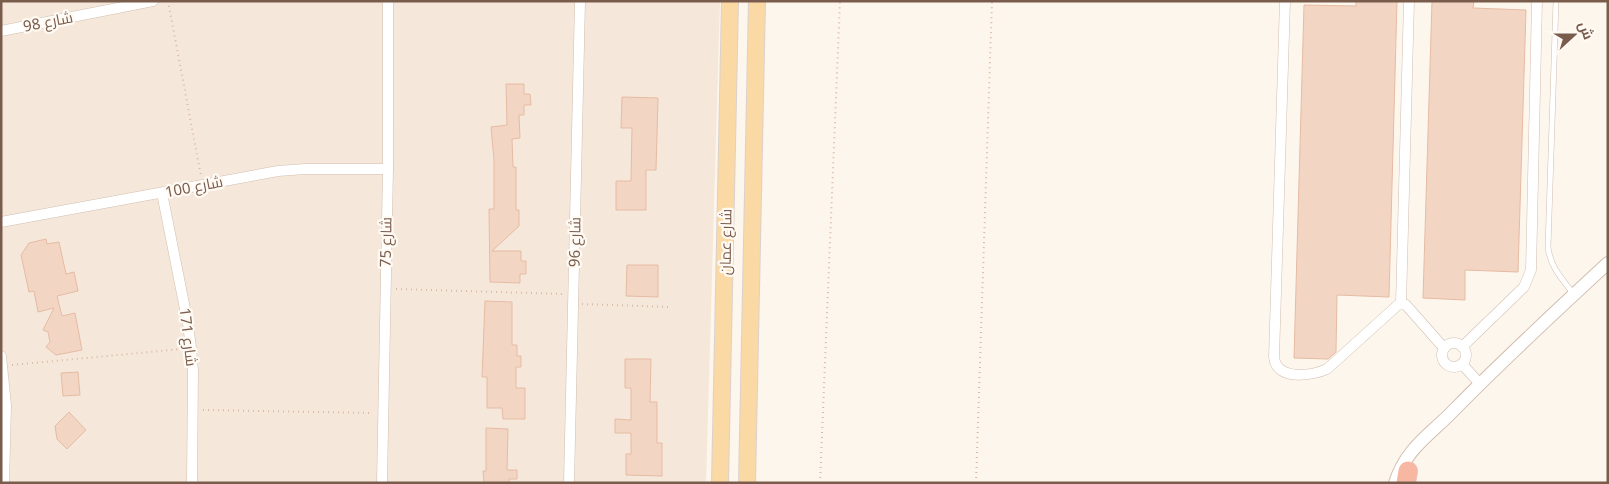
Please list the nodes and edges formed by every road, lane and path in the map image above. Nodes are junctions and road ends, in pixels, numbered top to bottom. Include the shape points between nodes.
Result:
1 (153, 1) edge
2 (168, 1) edge
3 (388, 1) edge
4 (580, 1) edge
5 (730, 1) edge
6 (757, 1) edge
7 (840, 1) edge
8 (992, 1) edge
9 (1285, 1) edge
10 (1409, 1) edge
11 (1537, 1) edge
12 (1556, 1) edge
13 (1, 31) edge
14 (388, 169) junction
15 (202, 185) junction
16 (162, 192) junction
17 (1, 222) edge
18 (1608, 263) edge
19 (386, 289) junction
20 (1574, 294) junction
21 (573, 299) junction
22 (1401, 304) junction
23 (670, 307) dead end
24 (1462, 347) junction
25 (191, 348) junction
26 (1444, 348) junction
27 (2, 361) edge
28 (1462, 364) junction
29 (1480, 384) junction
30 (192, 410) junction
31 (383, 413) junction
32 (1434, 430) junction
33 (1403, 480) edge
34 (4, 483) edge
35 (192, 483) edge
36 (382, 483) edge
37 (569, 483) edge
38 (720, 483) edge
39 (747, 483) edge
40 (820, 483) edge
41 (976, 483) edge

1 - 13 street, شارع 98
2 - 15 path
3 - 14 street, شارع 75
4 - 21 street, شارع 96
5 - 38 main road, شارع عمان
6 - 39 main road, شارع عمان
7 - 40 path
8 - 41 path
9 - 22 street via 1275,366 1288,374 1312,374 1327,369
10 - 22 street
11 - 24 street via 1531,270 1524,287
12 - 20 lane via 1548,247 1555,271
14 - 15 street, شارع 100 via 278,171
14 - 19 street, شارع 75
15 - 16 street, شارع 100
16 - 17 street, شارع 100
16 - 25 street, شارع 171
18 - 20 street
19 - 21 path
19 - 31 street, شارع 75
20 - 29 street
21 - 23 path
21 - 37 street, شارع 96
22 - 26 street
24 - 26 street via 1451,343
24 - 28 street via 1466,356
25 - 27 path
25 - 30 street, شارع 171
26 - 28 street via 1442,356 1446,364 1454,367
27 - 34 street via 6,405
28 - 29 street
29 - 32 street
30 - 31 path
30 - 35 street, شارع 171
31 - 36 street, شارع 75
32 - 33 street
32 - 33 street via 1416,445 1402,465

